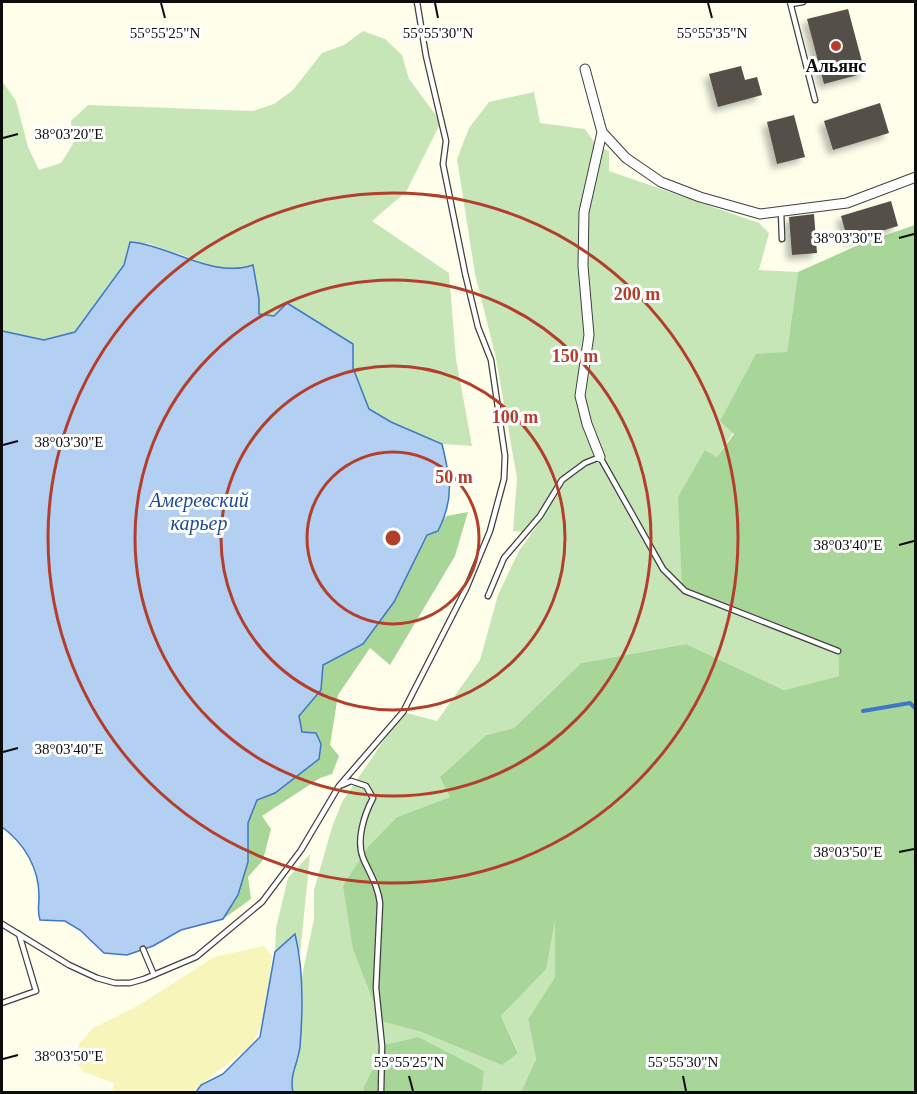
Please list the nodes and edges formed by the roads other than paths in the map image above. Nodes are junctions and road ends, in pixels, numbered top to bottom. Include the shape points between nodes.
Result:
1 (417, 2) edge
2 (802, 2) edge
3 (791, 3) edge
4 (585, 69) dead end
5 (815, 100) dead end
6 (602, 132) junction
7 (913, 179) edge
8 (781, 212) junction
9 (782, 239) dead end
10 (600, 456) junction
11 (488, 596) dead end
12 (838, 651) dead end
13 (339, 786) junction
14 (2, 924) edge
15 (19, 934) junction
16 (143, 949) dead end
17 (154, 975) junction
18 (2, 1003) edge
19 (381, 1092) edge

1 - 13 lane via 446,141 444,164 465,273 478,327 491,360 503,430 504,479 490,531 466,589 403,712
2 - 3 lane
3 - 5 lane
4 - 6 street
6 - 8 street via 626,158 662,182 760,214
6 - 10 street via 584,212 583,266 589,335 580,396
7 - 8 street via 847,203
8 - 9 lane
10 - 11 lane via 562,480 540,516 504,558
10 - 12 lane via 663,569 685,591
13 - 17 lane via 301,850 262,902 196,957
13 - 19 lane via 351,781 366,786 373,798 360,838 362,856 380,903 376,988 382,1047
14 - 15 lane
15 - 17 lane via 97,978 130,983
15 - 18 lane via 36,991
16 - 17 lane

